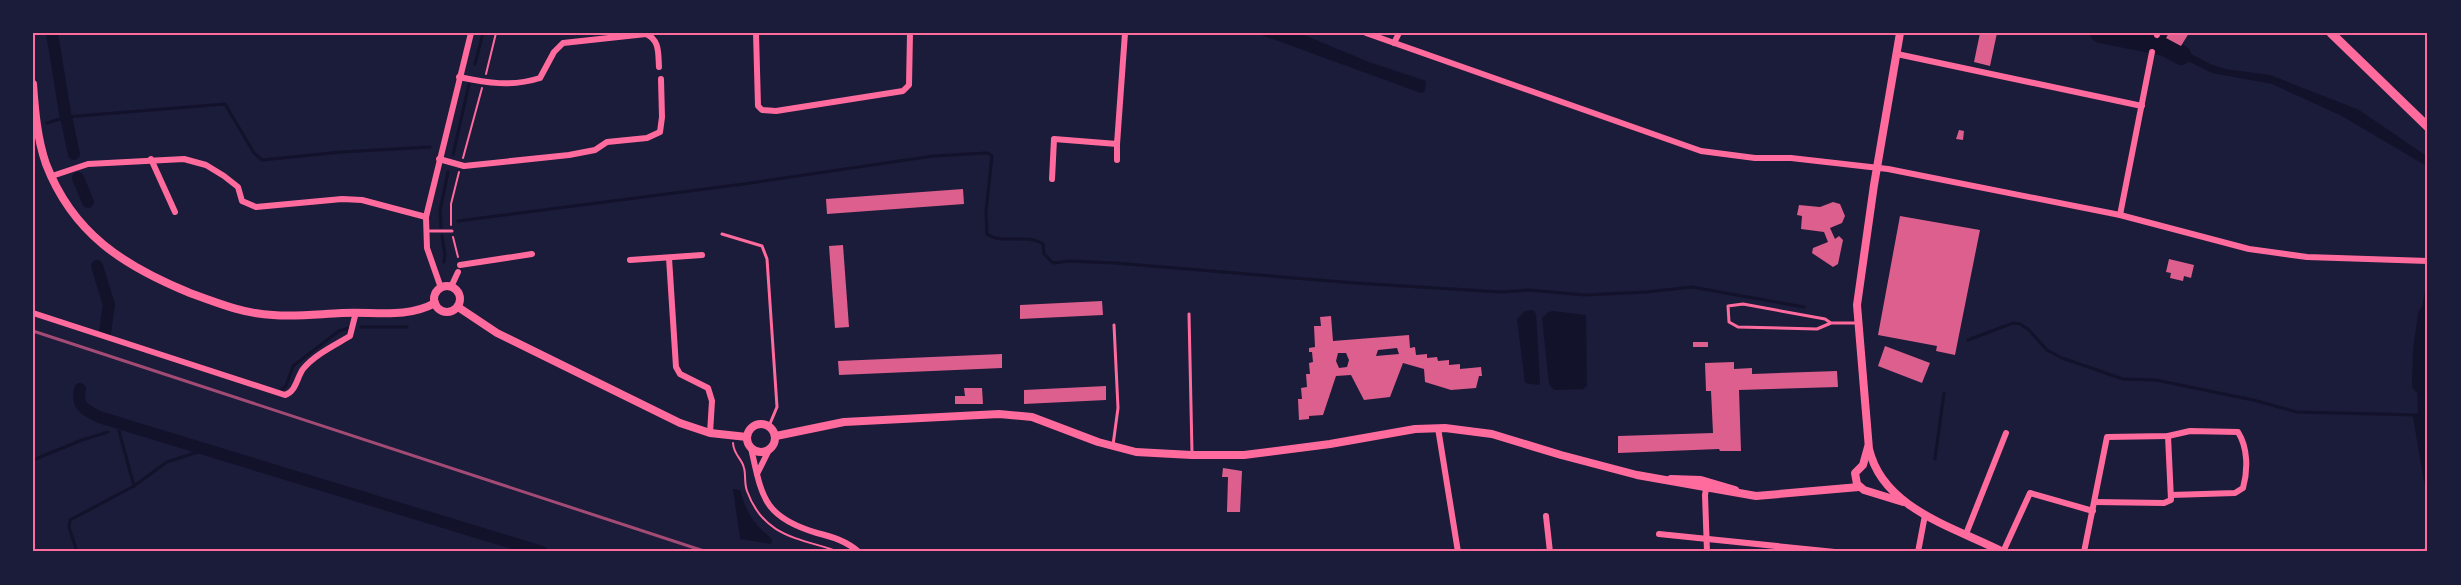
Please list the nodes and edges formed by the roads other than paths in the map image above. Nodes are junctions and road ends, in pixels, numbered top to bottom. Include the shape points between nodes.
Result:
1 (471, 33) edge
2 (756, 33) edge
3 (910, 33) edge
4 (1125, 33) edge
5 (1366, 33) edge
6 (1399, 33) edge
7 (1900, 33) edge
8 (2331, 33) edge
9 (615, 35) edge
10 (1394, 44) junction
11 (2152, 52) dead end
12 (1897, 54) junction
13 (659, 67) dead end
14 (459, 77) junction
15 (661, 79) dead end
16 (33, 84) edge
17 (2142, 106) junction
18 (2428, 127) edge
19 (1117, 144) junction
20 (150, 159) junction
21 (439, 159) junction
22 (1117, 160) dead end
23 (1877, 168) junction
24 (52, 176) junction
25 (1052, 179) dead end
26 (175, 212) dead end
27 (2120, 215) junction
28 (426, 217) junction
29 (426, 231) junction
30 (452, 231) road end
31 (722, 234) dead end
32 (532, 254) dead end
33 (702, 255) dead end
34 (669, 258) junction
35 (630, 260) dead end
36 (2427, 261) edge
37 (451, 287) junction
38 (441, 288) junction
39 (435, 303) junction
40 (458, 307) junction
41 (356, 312) junction
42 (33, 313) edge
43 (1189, 315) dead end
44 (1831, 323) junction
45 (1858, 323) junction
46 (1114, 325) dead end
47 (769, 426) junction
48 (1438, 428) junction
49 (710, 433) junction
50 (2006, 433) dead end
51 (776, 436) junction
52 (2168, 436) junction
53 (747, 437) junction
54 (1869, 443) junction
55 (1112, 446) junction
56 (751, 448) junction
57 (769, 450) junction
58 (1192, 455) junction
59 (1863, 465) junction
60 (1875, 466) junction
61 (757, 475) junction
62 (1881, 476) junction
63 (1854, 477) junction
64 (1663, 480) junction
65 (1725, 486) junction
66 (1859, 487) junction
67 (1706, 489) junction
68 (1834, 489) junction
69 (1870, 490) junction
70 (1742, 494) junction
71 (2171, 495) junction
72 (1905, 502) junction
73 (2095, 502) junction
74 (2093, 511) junction
75 (1925, 515) junction
76 (1546, 516) dead end
77 (1659, 534) dead end
78 (1966, 534) junction
79 (1707, 538) junction
80 (858, 552) edge
81 (1458, 552) edge
82 (1550, 552) edge
83 (1707, 552) edge
84 (1835, 552) edge
85 (1918, 552) edge
86 (2003, 552) edge
87 (2084, 552) edge

1 - 14 street
2 - 3 street via 758,106 776,111 903,91 909,85
4 - 19 street
5 - 10 street
6 - 10 street
7 - 12 street
8 - 18 main road
9 - 13 street via 653,37
9 - 14 street via 563,43 540,78 507,85
10 - 23 street via 1694,149
11 - 17 street
12 - 17 street
12 - 23 street
14 - 21 street
15 - 21 street via 660,132 647,138 607,142 595,150 569,155 460,166
16 - 24 street via 40,141
17 - 27 street
19 - 22 street
19 - 25 street via 1054,139
20 - 24 street via 88,164
20 - 26 street
20 - 28 street via 184,159 206,165 238,187 242,201 256,207 362,200
21 - 28 street
23 - 27 street
23 - 45 street via 1859,282
24 - 41 street via 63,199 87,230 120,258 153,277 208,300 256,313 284,316
27 - 36 street via 2249,249
28 - 29 street
29 - 30 lane
29 - 38 street via 429,256
31 - 47 lane via 762,246 767,259 777,407
32 - 37 street via 459,268
33 - 34 street
34 - 35 street
34 - 49 street via 676,367 680,374 708,388 712,400
37 - 38 street
37 - 40 street via 460,295
38 - 39 street via 435,294
39 - 40 street via 446,312
39 - 41 street via 408,314
40 - 49 street via 485,327 581,376
41 - 42 street via 350,336 310,362 285,395
43 - 58 lane
44 - 44 lane via 1743,304 1728,306 1729,322 1738,327 1816,329
44 - 45 lane
45 - 54 street
46 - 55 lane via 1118,408
47 - 51 street
47 - 53 street via 754,426
48 - 58 street via 1264,453
48 - 64 street via 1492,434 1561,456
48 - 81 street
49 - 53 street
50 - 78 street
51 - 55 street via 852,421 999,414 1032,417
51 - 57 street
52 - 71 street
52 - 71 street via 2190,431 2238,432 2246,478 2243,488 2235,493
52 - 73 street via 2107,437
53 - 56 street
54 - 59 street
54 - 60 street
55 - 58 street via 1136,452
56 - 57 street
56 - 61 street
57 - 61 street
59 - 60 street
59 - 63 street
60 - 62 street
61 - 80 street via 768,504 778,517 838,539
62 - 69 street via 1878,486
62 - 72 street
63 - 66 street
63 - 68 street
64 - 65 street via 1689,478
64 - 67 street
65 - 67 street
65 - 70 street
66 - 68 street
66 - 69 street
67 - 70 street
67 - 79 street
68 - 70 street via 1772,497
69 - 72 street
71 - 73 street via 2171,500 2163,502
72 - 75 street
73 - 74 street
74 - 86 street via 2030,494
74 - 87 street
75 - 78 street
75 - 85 street
76 - 82 street
77 - 79 street
78 - 86 street
79 - 83 street
79 - 84 street

